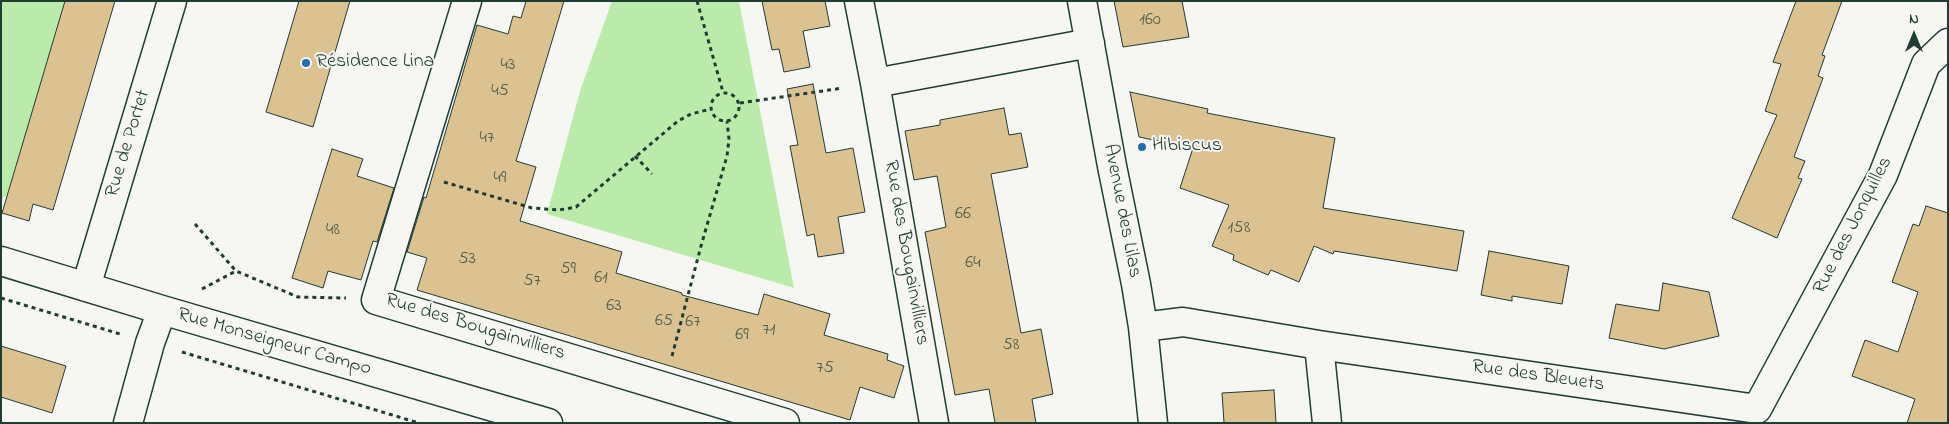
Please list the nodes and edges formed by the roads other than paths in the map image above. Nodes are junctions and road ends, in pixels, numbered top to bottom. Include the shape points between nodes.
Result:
1 (172, 1) edge
2 (467, 1) edge
3 (859, 1) edge
4 (1082, 1) edge
5 (1948, 41) edge
6 (1090, 43) junction
7 (875, 83) junction
8 (1, 261) edge
9 (86, 287) junction
10 (162, 310) junction
11 (1142, 327) junction
12 (1319, 345) junction
13 (1757, 409) joint
14 (128, 423) edge
15 (548, 423) edge
16 (785, 423) edge
17 (934, 423) edge
18 (1153, 423) edge
19 (1326, 423) edge

1 - 9 street, Rue de Portet
2 - 16 street, Rue des Bougainvilliers via 376,300
3 - 7 street, Rue des Bougainvilliers
4 - 6 street, Avenue des Lilas
5 - 13 street, Rue des Jonquilles via 1926,64 1883,175
6 - 7 street
6 - 11 street, Avenue des Lilas
7 - 17 street, Rue des Bougainvilliers
8 - 9 street, Rue Monseigneur Campo
9 - 10 street, Rue Monseigneur Campo
10 - 14 street
10 - 15 street, Rue Monseigneur Campo
11 - 12 street, Rue des Bleuets via 1183,322
11 - 18 street, Avenue des Lilas
12 - 13 street, Rue des Bleuets
12 - 19 street

